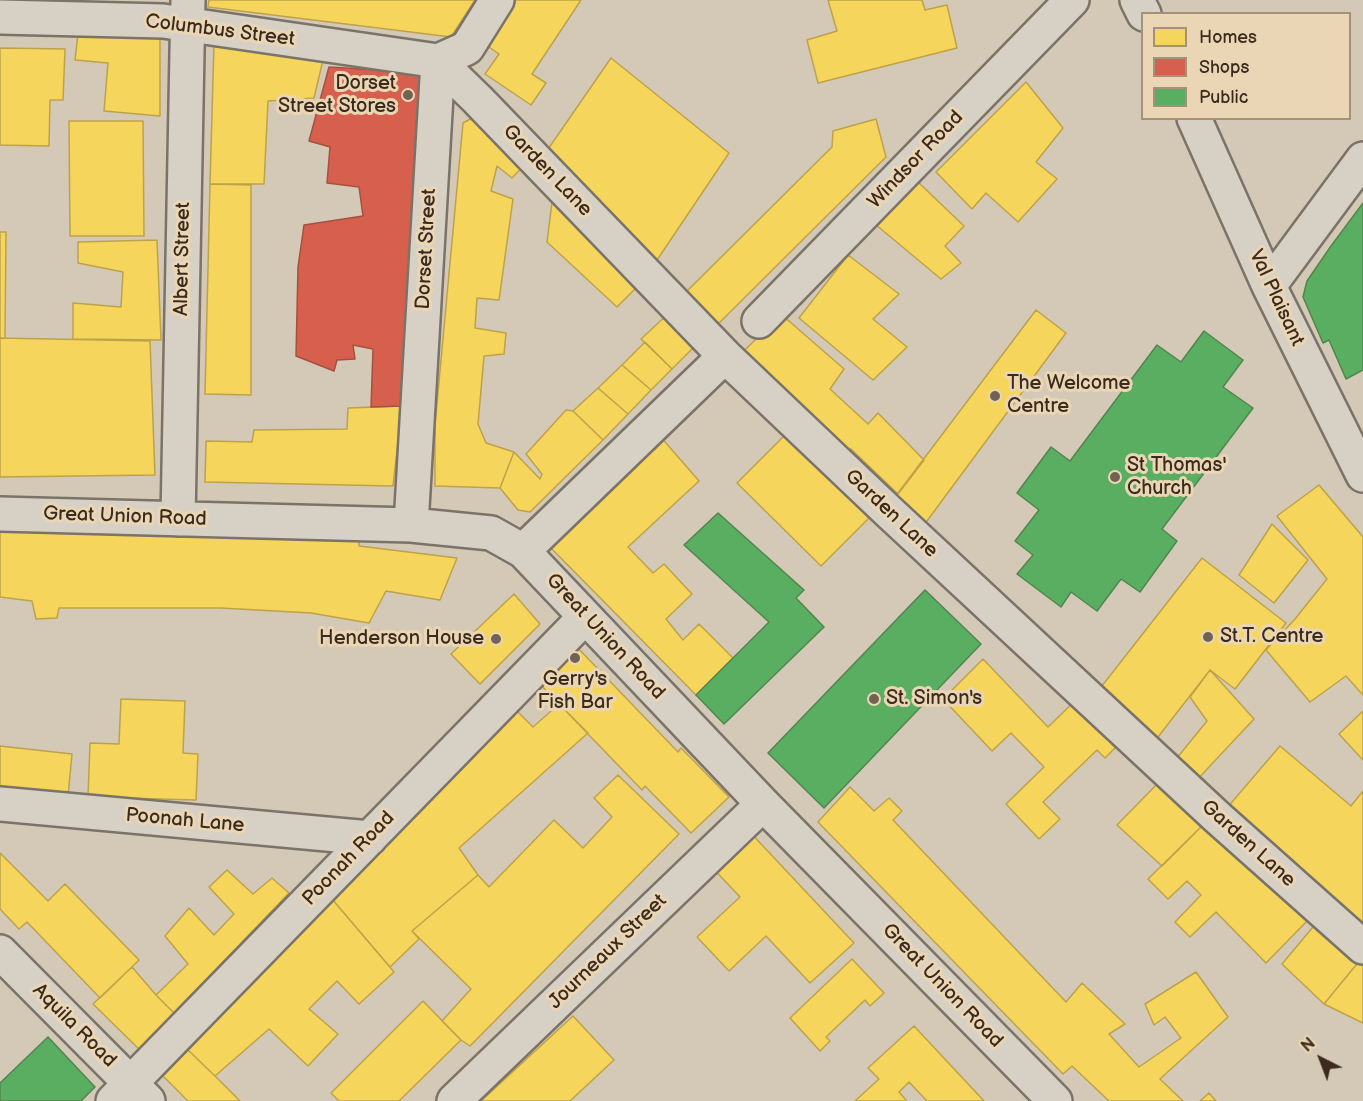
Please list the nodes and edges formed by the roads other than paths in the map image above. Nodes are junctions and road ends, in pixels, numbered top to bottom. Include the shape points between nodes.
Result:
1 (497, 0) edge
2 (1072, 0) edge
3 (188, 13) edge
4 (0, 17) edge
5 (438, 61) junction
6 (1195, 120) edge
7 (1363, 159) edge
8 (1269, 286) junction
9 (759, 321) dead end
10 (725, 356) junction
11 (1363, 476) edge
12 (0, 514) edge
13 (178, 519) junction
14 (411, 525) junction
15 (523, 551) junction
16 (585, 617) junction
17 (0, 804) edge
18 (763, 804) junction
19 (370, 838) junction
20 (1363, 947) edge
21 (0, 952) edge
22 (130, 1095) edge
23 (454, 1101) edge
24 (1055, 1101) edge

1 - 5 street via 467,48
2 - 9 street, Windsor Road
3 - 4 street, Columbus Street via 163,21
3 - 5 street, Columbus Street
3 - 13 street, Albert Street
5 - 10 street, Garden Lane
5 - 14 street, Dorset Street
6 - 8 street, Val Plaisant
7 - 8 street
8 - 11 street, Val Plaisant
10 - 15 street
10 - 20 street, Garden Lane via 1209,809
12 - 13 street, Great Union Road
13 - 14 street, Great Union Road
14 - 15 street, Great Union Road via 491,533
15 - 16 street, Great Union Road
16 - 18 street, Great Union Road
16 - 19 street, Poonah Road
17 - 19 street, Poonah Lane
18 - 23 street, Journeaux Street
18 - 24 street, Great Union Road
19 - 22 street, Poonah Road
21 - 22 street, Aquila Road

